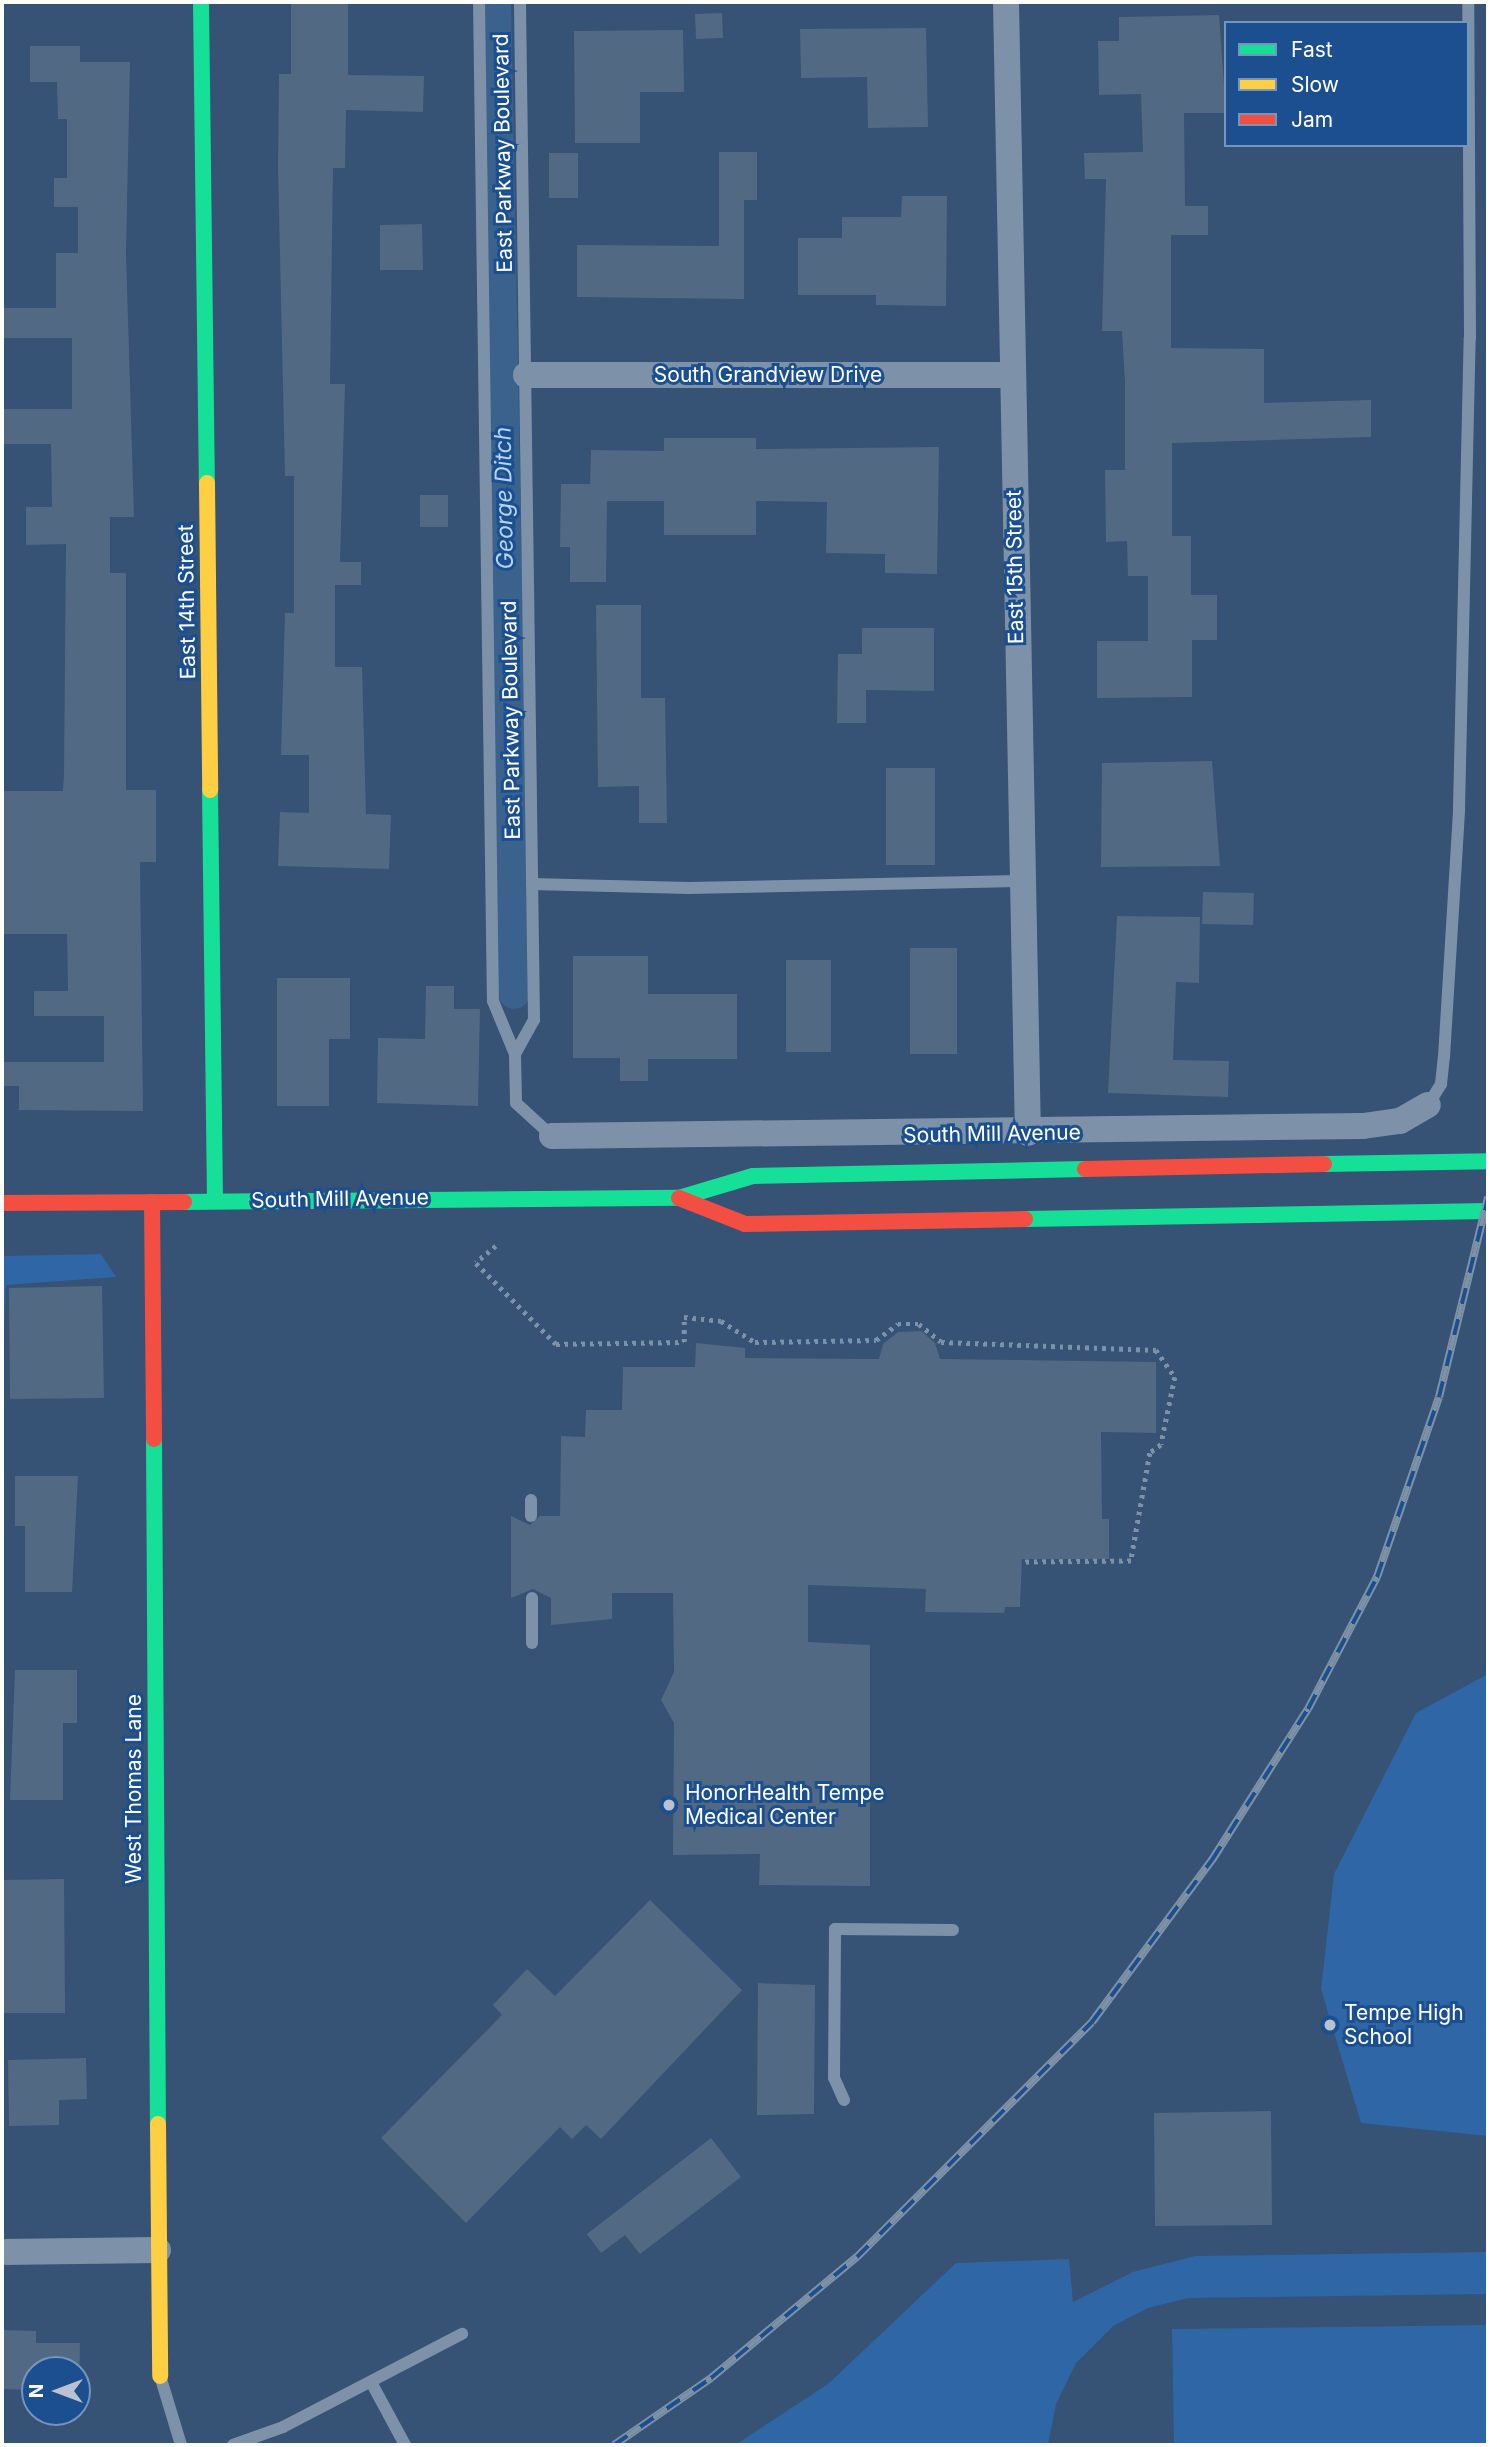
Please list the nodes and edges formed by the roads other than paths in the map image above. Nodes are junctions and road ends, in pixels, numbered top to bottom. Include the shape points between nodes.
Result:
1 (201, 2) edge
2 (478, 2) edge
3 (520, 2) edge
4 (1006, 2) edge
5 (1468, 2) edge
6 (1468, 21) edge
7 (1469, 114) edge
8 (526, 375) junction
9 (1011, 375) junction
10 (1022, 881) junction
11 (532, 884) junction
12 (515, 1054) junction
13 (1428, 1105) joint
14 (1028, 1133) junction
15 (552, 1136) joint
16 (1488, 1161) edge
17 (678, 1198) junction
18 (152, 1202) junction
19 (215, 1202) junction
20 (2, 1203) edge
21 (1488, 1211) edge
22 (531, 1500) dead end
23 (531, 1516) dead end
24 (532, 1598) dead end
25 (532, 1643) dead end
26 (953, 1930) dead end
27 (844, 2100) dead end
28 (158, 2250) junction
29 (2, 2252) edge
30 (461, 2334) dead end
31 (160, 2376) joint
32 (371, 2382) junction
33 (181, 2445) edge
34 (233, 2445) edge
35 (405, 2445) edge

1 - 19 street, East 14th Street
2 - 12 lane, East Parkway Boulevard via 493,1001
3 - 8 lane, East Parkway Boulevard
4 - 9 street, East 15th Street
5 - 6 lane
7 - 13 lane via 1471,338 1459,809 1444,1057 1441,1084
8 - 9 street, South Grandview Drive
8 - 11 lane, East Parkway Boulevard
9 - 10 street, East 15th Street
10 - 11 lane via 688,888
10 - 14 street, East 15th Street
11 - 12 lane, East Parkway Boulevard via 534,1020
12 - 15 lane, East Parkway Boulevard via 516,1103
13 - 14 street, South Mill Avenue via 1400,1121 1363,1126
14 - 15 street, South Mill Avenue
16 - 17 street, South Mill Avenue via 752,1176
17 - 19 street, South Mill Avenue
17 - 21 street, South Mill Avenue via 745,1224
18 - 19 street, South Mill Avenue
18 - 20 street, South Mill Avenue
18 - 28 street, West Thomas Lane
22 - 23 lane
24 - 25 lane
26 - 27 lane via 835,1929 834,2078
28 - 29 street
28 - 31 street, West Thomas Lane
30 - 32 lane
31 - 33 lane
32 - 34 lane
32 - 35 lane

